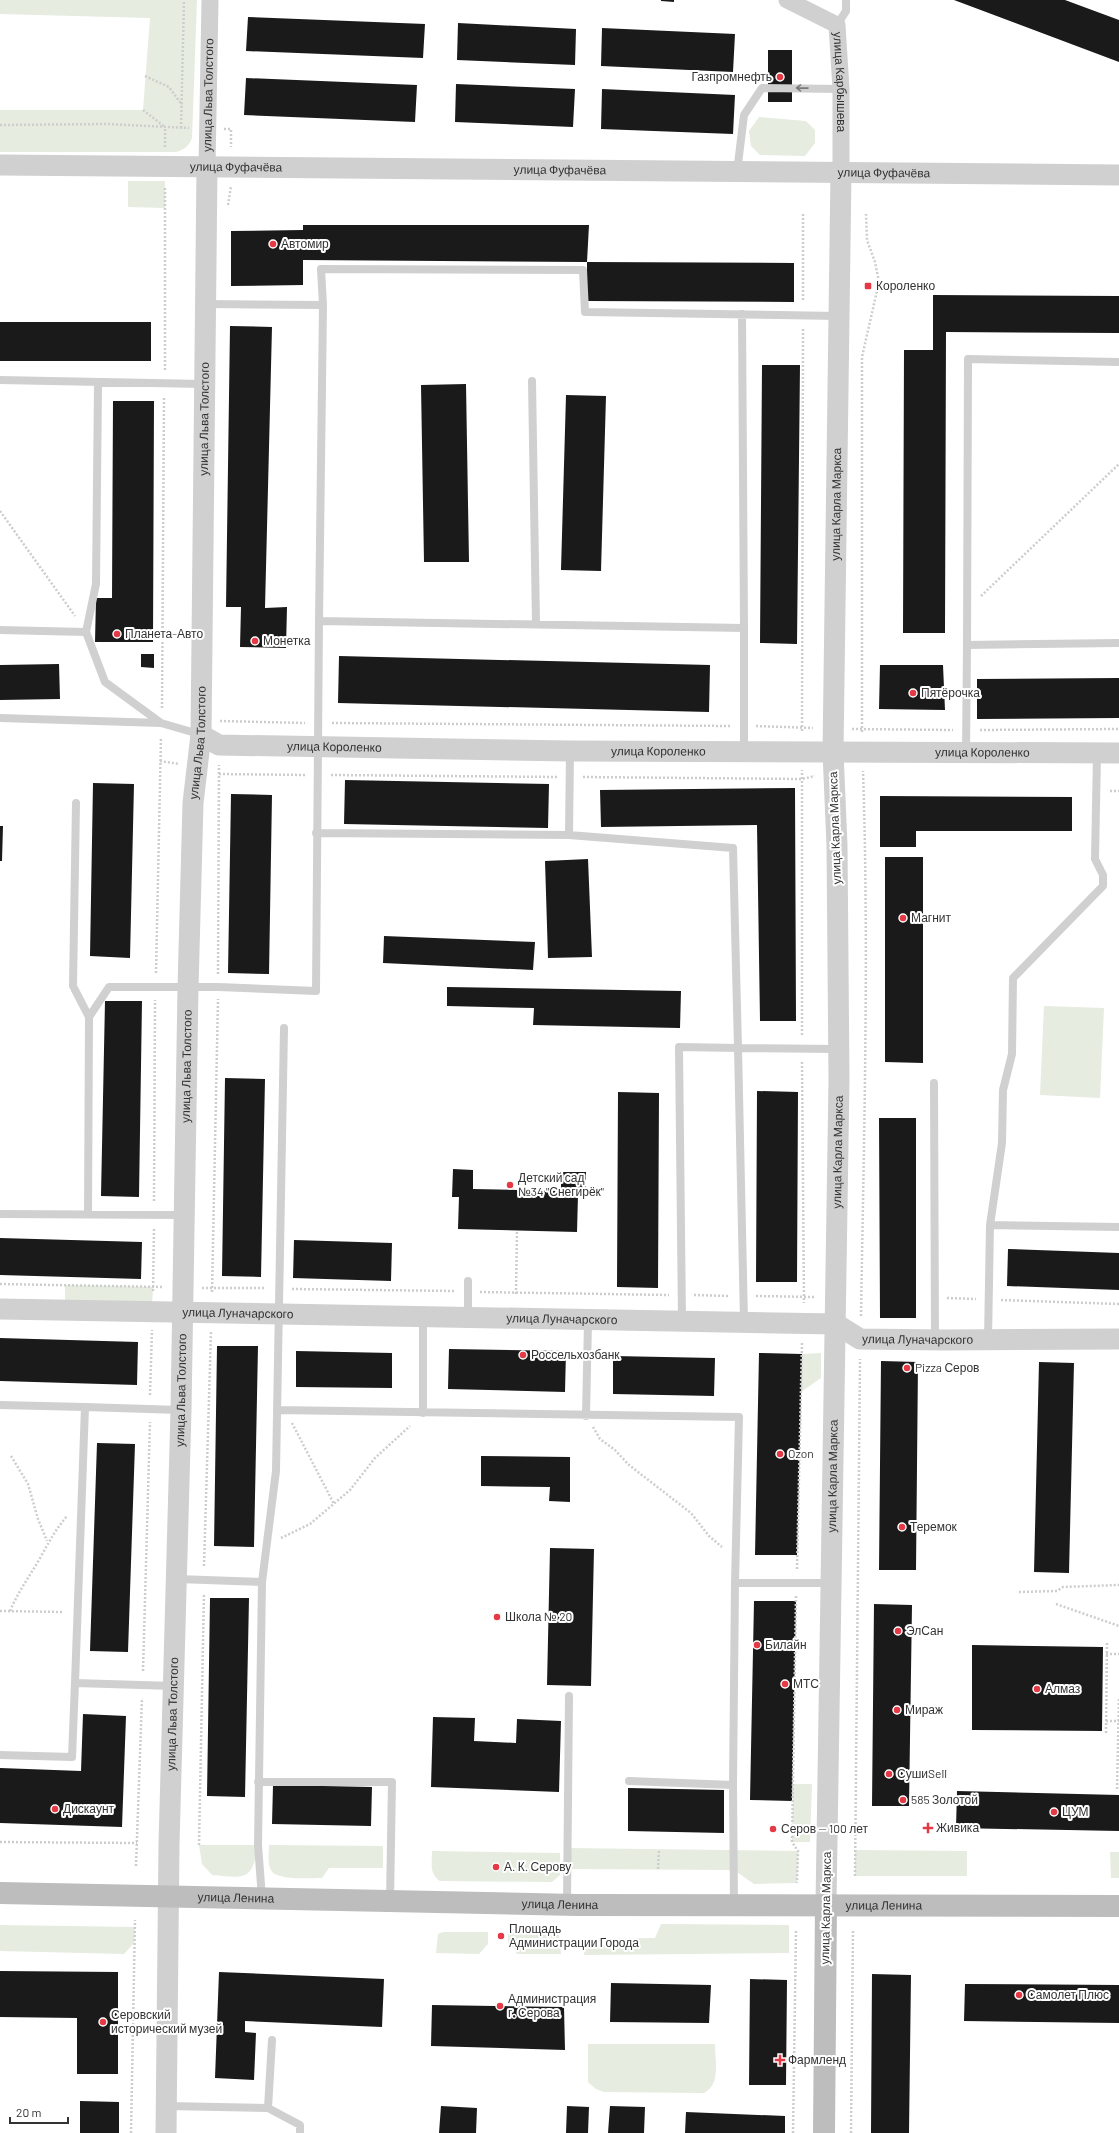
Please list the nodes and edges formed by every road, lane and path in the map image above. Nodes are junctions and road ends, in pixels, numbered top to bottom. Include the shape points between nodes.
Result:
1 (184, 0) edge
2 (210, 0) edge
3 (787, 0) edge
4 (846, 0) edge
5 (837, 24) junction
6 (145, 76) dead end
7 (841, 89) junction
8 (182, 106) junction
9 (143, 110) dead end
10 (0, 125) edge
11 (165, 127) junction
12 (181, 128) junction
13 (192, 128) dead end
14 (222, 129) dead end
15 (165, 152) dead end
16 (231, 154) dead end
17 (0, 165) edge
18 (207, 167) junction
19 (737, 172) junction
20 (841, 172) junction
21 (1119, 174) edge
22 (165, 181) dead end
23 (231, 183) dead end
24 (228, 208) dead end
25 (803, 214) dead end
26 (866, 214) dead end
27 (205, 304) junction
28 (323, 305) junction
29 (742, 314) junction
30 (803, 315) junction
31 (840, 316) junction
32 (1119, 362) edge
33 (0, 380) edge
34 (532, 381) dead end
35 (98, 383) junction
36 (164, 384) junction
37 (203, 384) junction
38 (1119, 464) edge
39 (0, 511) edge
40 (967, 608) junction
41 (319, 621) junction
42 (536, 624) junction
43 (744, 628) junction
44 (0, 630) edge
45 (86, 632) junction
46 (1119, 643) edge
47 (966, 645) junction
48 (220, 713) dead end
49 (0, 718) edge
50 (220, 721) junction
51 (161, 723) junction
52 (317, 723) junction
53 (744, 726) junction
54 (802, 727) junction
55 (833, 728) junction
56 (862, 729) junction
57 (1119, 729) edge
58 (966, 730) junction
59 (201, 735) junction
60 (219, 745) junction
61 (317, 746) junction
62 (570, 751) junction
63 (744, 751) junction
64 (802, 752) junction
65 (966, 752) junction
66 (1097, 752) junction
67 (862, 753) junction
68 (1119, 753) edge
69 (160, 761) junction
70 (833, 762) junction
71 (197, 767) junction
72 (219, 774) junction
73 (317, 775) junction
74 (570, 777) junction
75 (802, 779) junction
76 (76, 802) dead end
77 (316, 833) junction
78 (569, 835) junction
79 (155, 987) junction
80 (188, 988) junction
81 (218, 988) junction
82 (89, 1017) junction
83 (284, 1028) dead end
84 (738, 1048) junction
85 (802, 1048) junction
86 (839, 1049) junction
87 (934, 1084) dead end
88 (0, 1214) edge
89 (88, 1214) junction
90 (154, 1215) junction
91 (184, 1215) junction
92 (990, 1225) junction
93 (1119, 1227) edge
94 (517, 1230) dead end
95 (468, 1281) dead end
96 (0, 1284) edge
97 (153, 1287) junction
98 (183, 1287) junction
99 (212, 1288) junction
100 (280, 1288) junction
101 (468, 1292) junction
102 (516, 1293) junction
103 (682, 1295) junction
104 (744, 1296) junction
105 (804, 1297) junction
106 (836, 1297) junction
107 (935, 1297) junction
108 (989, 1299) junction
109 (1119, 1304) edge
110 (0, 1308) edge
111 (152, 1312) junction
112 (183, 1312) junction
113 (212, 1313) junction
114 (279, 1314) junction
115 (423, 1317) junction
116 (468, 1318) junction
117 (516, 1318) junction
118 (588, 1320) junction
119 (682, 1321) junction
120 (744, 1322) junction
121 (802, 1323) junction
122 (836, 1324) junction
123 (860, 1339) junction
124 (1119, 1339) edge
125 (935, 1340) junction
126 (988, 1340) junction
127 (0, 1405) edge
128 (85, 1407) junction
129 (150, 1408) junction
130 (181, 1410) junction
131 (277, 1410) junction
132 (423, 1413) junction
133 (586, 1416) junction
134 (11, 1456) dead end
135 (82, 1499) junction
136 (334, 1504) junction
137 (48, 1542) junction
138 (267, 1544) junction
139 (736, 1556) junction
140 (177, 1579) junction
141 (204, 1580) junction
142 (262, 1582) junction
143 (735, 1583) junction
144 (796, 1583) junction
145 (831, 1583) junction
146 (1119, 1585) edge
147 (1019, 1592) dead end
148 (1056, 1604) dead end
149 (0, 1611) edge
150 (10, 1611) junction
151 (79, 1612) junction
152 (1119, 1626) edge
153 (1107, 1641) dead end
154 (1106, 1654) junction
155 (1119, 1654) edge
156 (75, 1683) junction
157 (143, 1685) junction
158 (175, 1686) junction
159 (569, 1696) dead end
160 (1119, 1696) edge
161 (1106, 1721) junction
162 (1118, 1721) edge
163 (1106, 1733) dead end
164 (0, 1755) edge
165 (630, 1781) dead end
166 (258, 1782) junction
167 (733, 1785) junction
168 (1117, 1789) dead end
169 (0, 1842) edge
170 (137, 1843) junction
171 (199, 1845) dead end
172 (658, 1850) dead end
173 (136, 1866) dead end
174 (658, 1869) dead end
175 (855, 1876) dead end
176 (797, 1883) dead end
177 (0, 1893) edge
178 (168, 1896) junction
179 (262, 1898) junction
180 (390, 1901) junction
181 (567, 1904) junction
182 (734, 1904) junction
183 (826, 1904) junction
184 (1119, 1906) edge
185 (135, 1920) dead end
186 (796, 1929) dead end
187 (853, 1931) dead end
188 (272, 2040) dead end
189 (167, 2106) junction
190 (268, 2108) junction
191 (131, 2133) edge
192 (166, 2133) edge
193 (300, 2133) edge
194 (793, 2133) edge
195 (824, 2133) edge
196 (851, 2133) edge

1 - 8 path
2 - 18 street, улица Льва Толстого
3 - 5 street, улица Карбышева
4 - 5 lane via 846,11
5 - 7 street, улица Карбышева
6 - 8 path via 168,87
7 -> 19 lane via 762,88 744,116
7 - 20 street, улица Карбышева
8 - 12 path
9 - 11 path
10 - 11 path via 107,124
11 - 12 path
11 - 15 path
12 - 13 path
14 - 16 path via 231,129
17 - 18 street, улица Фуфачёва
18 - 19 street, улица Фуфачёва
18 - 27 street, улица Льва Толстого
19 - 20 street, улица Фуфачёва
20 - 21 street, улица Фуфачёва
20 - 31 street, улица Карла Маркса
22 - 36 path
23 - 24 path
25 - 30 path
26 - 56 path via 867,240 876,262 879,282 862,357
27 - 28 lane
27 - 37 street, улица Льва Толстого
28 - 29 lane via 321,270 583,270 585,312
28 - 41 lane
29 - 30 lane
29 - 43 lane
30 - 31 lane
30 - 54 path
31 - 55 street, улица Карла Маркса via 834,546
32 - 40 lane via 968,359
33 - 35 lane
34 - 42 lane
35 - 36 lane
35 - 45 lane via 96,584
36 - 37 lane
36 - 51 path
37 - 59 street, улица Льва Толстого
38 - 40 path
39 - 45 path
40 - 47 lane
41 - 42 lane
41 - 52 lane
42 - 43 lane
43 - 53 lane
44 - 45 lane
45 - 51 lane via 106,682
46 - 47 lane
47 - 58 lane
48 - 50 path
49 - 51 lane
50 - 52 path
50 - 60 path
51 - 59 lane
51 - 69 path
52 - 53 path
52 - 61 lane
53 - 54 path
53 - 63 lane
54 - 55 path
54 - 64 path
55 - 56 path
55 - 70 street, улица Карла Маркса
56 - 58 path
56 - 67 path
57 - 58 path
58 - 65 lane
59 - 60 street, улица Короленко
59 - 71 street, улица Льва Толстого
60 - 61 street, улица Короленко
60 - 72 path
61 - 62 street, улица Короленко
61 - 73 lane
62 - 63 street, улица Короленко
62 - 74 lane
63 - 64 street, улица Короленко
64 - 70 street, улица Короленко
64 - 75 path
65 - 66 street, улица Короленко
65 - 67 street, улица Короленко
66 - 68 street, улица Короленко
66 - 92 lane via 1095,859 1103,875 1103,886 1013,978 1012,1054 1003,1090 1002,1143
67 - 70 street, улица Короленко
67 - 123 path via 866,847
69 - 71 path
69 - 79 path
70 - 75 path
70 - 86 street, улица Карла Маркса via 837,845
71 - 72 path
71 - 80 street, улица Льва Толстого via 193,803
72 - 73 path
72 - 81 path
73 - 74 path
73 - 77 lane
74 - 75 path
74 - 78 lane
75 - 85 path
76 - 82 lane via 74,986
77 - 78 lane
77 - 81 lane via 316,991
78 - 84 lane via 733,848
79 - 80 lane
79 - 82 lane via 109,987
79 - 90 path
80 - 81 lane
80 - 91 street, улица Льва Толстого
81 - 99 path
82 - 89 lane
83 - 100 lane
84 - 85 lane
84 - 103 lane via 679,1047
84 - 104 lane
85 - 86 lane
85 - 105 path
86 - 106 street, улица Карла Маркса
87 - 107 lane
88 - 89 lane
89 - 90 lane
90 - 91 lane
90 - 97 path
91 - 98 street, улица Льва Толстого
92 - 93 lane
92 - 108 lane
94 - 102 path
95 - 101 lane
96 - 97 path
97 - 98 path
97 - 111 path
98 - 99 path
98 - 112 street, улица Льва Толстого
99 - 100 path
99 - 113 path
100 - 101 path
100 - 114 lane
101 - 102 path
101 - 116 lane
102 - 103 path
102 - 117 path
103 - 104 path
103 - 119 lane
104 - 105 path
104 - 120 lane
105 - 106 path
105 - 121 path
106 - 122 street, улица Карла Маркса
107 - 108 path
107 - 125 lane
108 - 109 path
108 - 126 lane
110 - 111 street, улица Луначарского
111 - 112 street, улица Луначарского
111 - 129 path
112 - 113 street, улица Луначарского
112 - 130 street, улица Льва Толстого
113 - 114 street, улица Луначарского
113 - 141 path
114 - 115 street, улица Луначарского
114 - 131 lane
115 - 116 street, улица Луначарского
115 - 132 lane
116 - 117 street, улица Луначарского
117 - 118 street, улица Луначарского
118 - 119 street, улица Луначарского
118 - 133 lane
119 - 120 street, улица Луначарского
120 - 121 street, улица Луначарского
121 - 122 street, улица Луначарского
121 - 144 path
122 - 123 street, улица Луначарского
122 - 145 street, улица Карла Маркса
123 - 125 street, улица Луначарского
123 - 175 path
124 - 126 street, улица Луначарского
125 - 126 street, улица Луначарского
127 - 128 lane
128 - 129 lane
128 - 135 lane
129 - 130 lane
129 - 157 path
130 - 140 street, улица Льва Толстого
131 - 132 lane
131 - 136 path via 291,1421 299,1433 304,1448
131 - 138 lane via 276,1471
132 - 133 lane
132 - 136 path via 376,1458 350,1490
133 - 139 path via 600,1439 691,1513 709,1536
133 - 139 lane via 739,1417
134 - 137 path via 28,1484
135 - 137 path
135 - 151 lane
136 - 138 path via 310,1524
137 - 150 path
138 - 142 lane
139 - 143 lane
140 - 141 lane
140 - 158 street, улица Льва Толстого
141 - 142 lane
141 - 171 path
142 - 166 lane
143 - 144 lane
143 - 167 lane
144 - 145 lane
144 - 176 path via 792,1842 798,1851
145 - 183 street, улица Карла Маркса
146 - 147 path
148 - 152 path
149 - 150 path
150 - 151 path
151 - 156 lane
153 - 154 path
154 - 155 path
154 - 161 path
156 - 157 lane
156 - 164 lane via 72,1757
157 - 158 lane
157 - 170 path
158 - 178 street, улица Льва Толстого
159 - 181 lane
160 - 162 path
161 - 162 path
161 - 163 path
162 - 168 path
165 - 167 lane
166 - 179 lane via 258,1845
166 - 180 lane via 392,1782
167 - 182 lane
169 - 170 path
170 - 173 path
172 - 174 path
177 - 178 main road, улица Ленина
178 - 179 main road, улица Ленина
178 - 189 street, улица Льва Толстого
179 - 180 main road, улица Ленина
180 - 181 main road, улица Ленина
181 - 182 main road, улица Ленина
182 - 183 main road, улица Ленина
183 - 184 main road, улица Ленина
183 - 195 main road, улица Карла Маркса
185 - 191 path
186 - 194 path
187 - 196 path
188 - 190 lane
189 - 190 lane
189 - 192 street, улица Льва Толстого
190 - 193 lane via 300,2125

